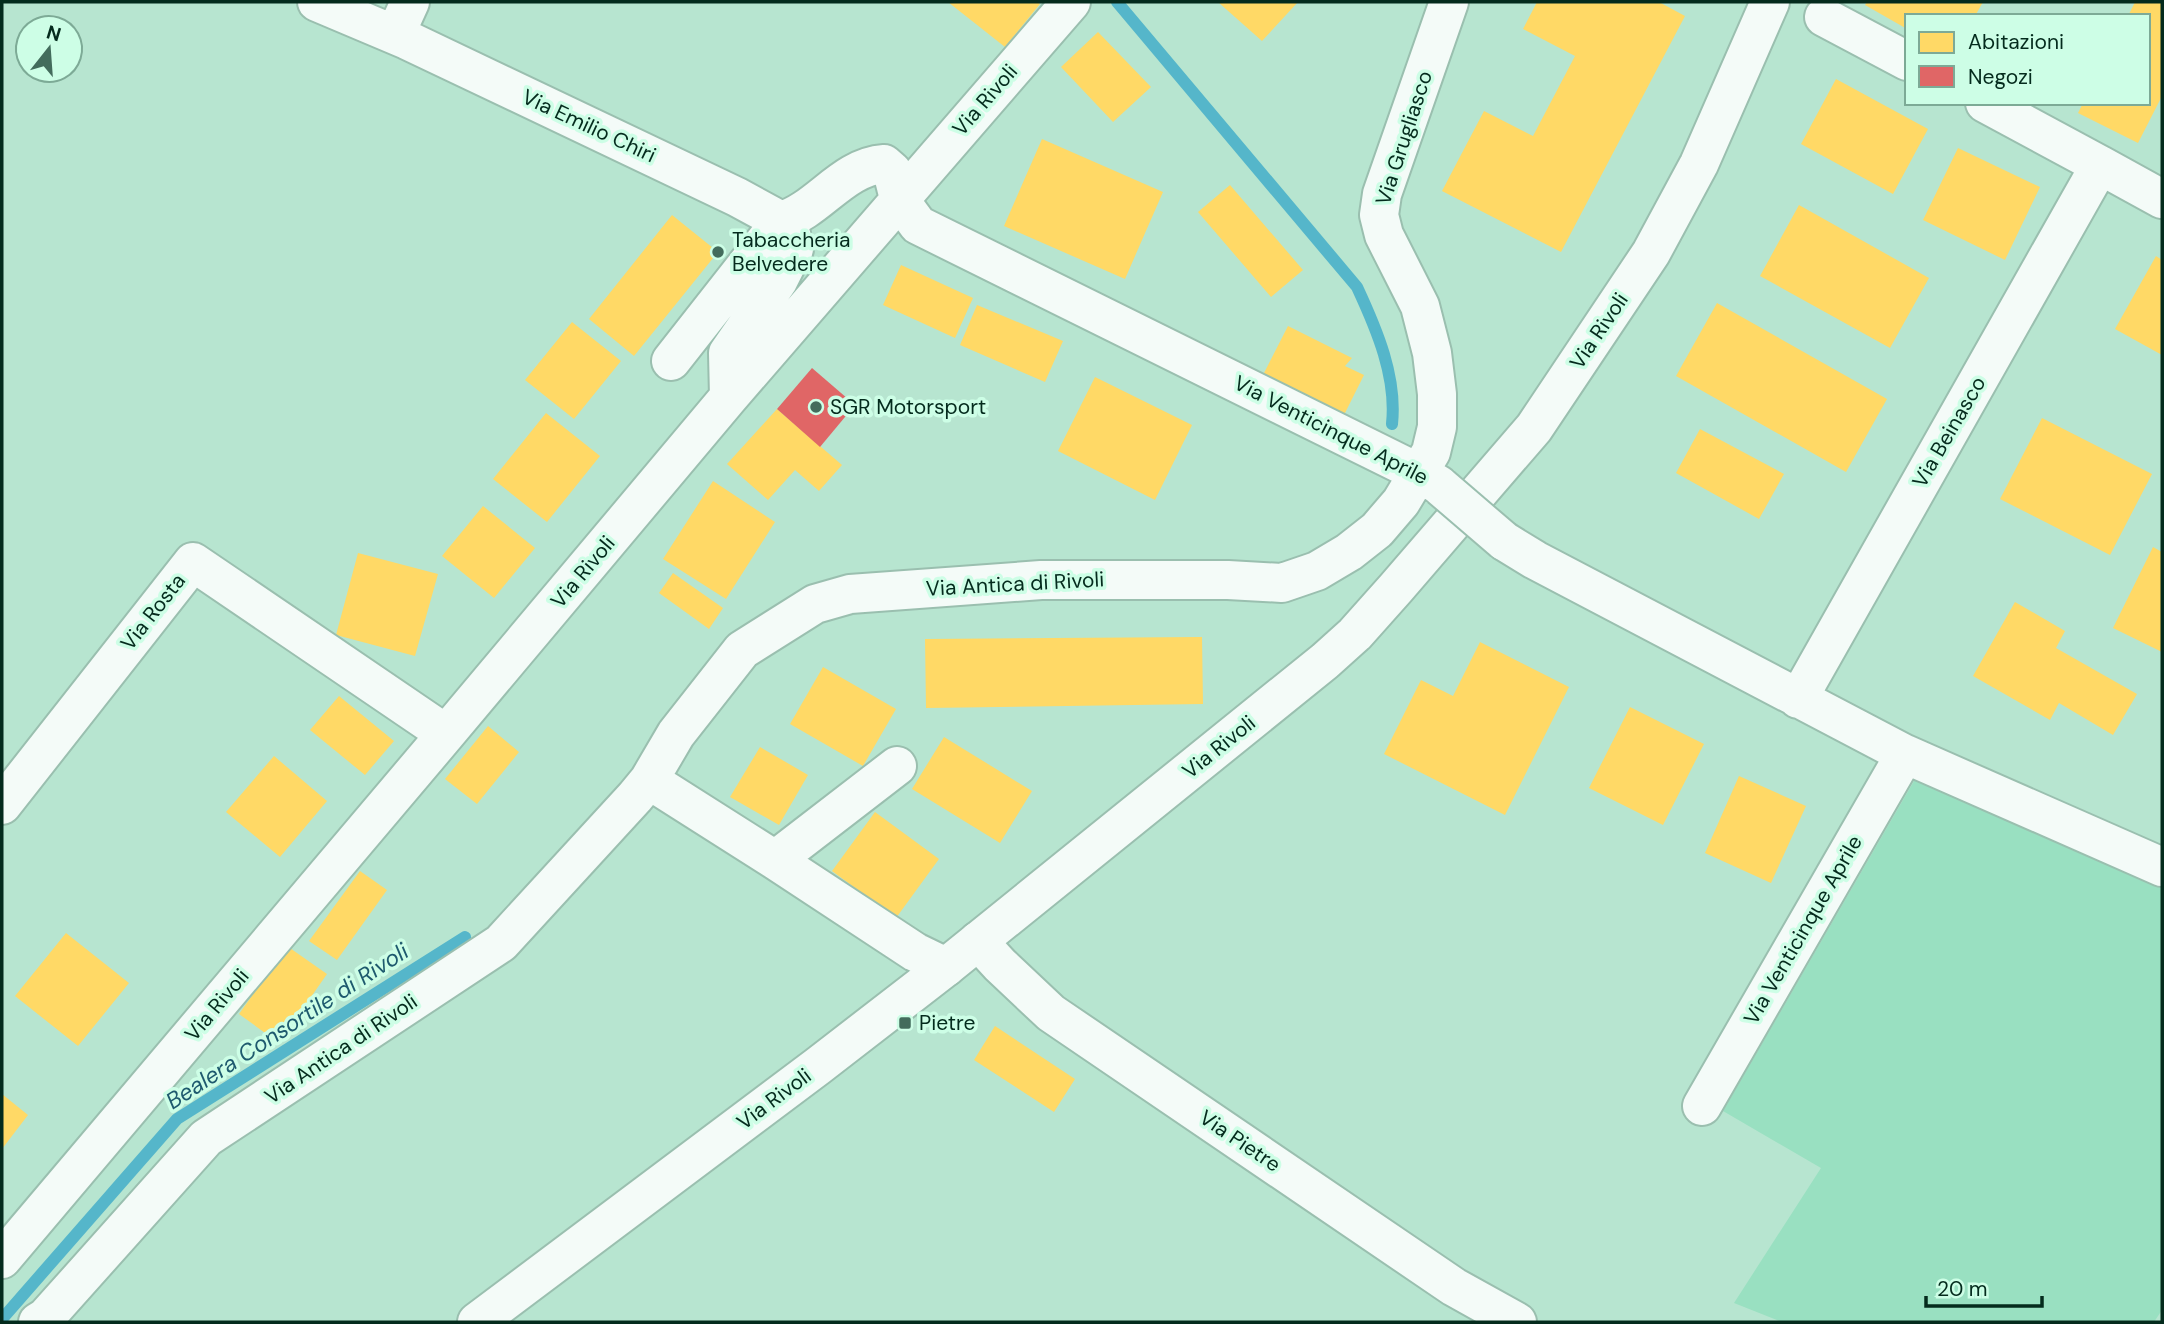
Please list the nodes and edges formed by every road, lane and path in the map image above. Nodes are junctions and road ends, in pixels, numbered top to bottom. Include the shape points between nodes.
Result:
1 (317, 2) edge
2 (1071, 2) edge
3 (1448, 2) edge
4 (1770, 2) edge
5 (1824, 17) dead end
6 (402, 18) edge
7 (1905, 60) edge
8 (1989, 105) edge
9 (2100, 165) junction
10 (899, 199) junction
11 (2162, 199) edge
12 (781, 221) junction
13 (670, 361) dead end
14 (729, 397) junction
15 (1430, 480) junction
16 (1798, 699) junction
17 (446, 734) junction
18 (1905, 754) junction
19 (897, 766) dead end
20 (649, 780) junction
21 (2, 804) edge
22 (775, 860) junction
23 (2162, 867) edge
24 (978, 941) junction
25 (946, 967) junction
26 (1702, 1106) dead end
27 (2, 1259) edge
28 (38, 1322) edge
29 (477, 1322) edge
30 (1517, 1322) edge

1 - 6 street, Via Emilio Chiri
2 - 10 street, Via Rivoli
3 - 15 street, Via Grugliasco via 1382,194 1379,215 1384,235 1420,306 1432,353 1437,427 1430,452
4 - 24 street, Via Rivoli via 1699,164 1651,253 1534,428 1355,634
5 - 7 street
6 - 12 street, Via Emilio Chiri
8 - 9 street
9 - 11 street
9 - 16 street, Via Beinasco
10 - 12 street via 892,171 884,164 872,165 843,180 804,212
10 - 14 street, Via Rivoli
10 - 15 street, Via Venticinque Aprile via 918,225
12 - 13 street
12 - 14 street via 794,248 778,281 728,353
14 - 17 street, Via Rivoli
15 - 16 street, Via Venticinque Aprile, bridge via 1504,541 1535,560
15 - 20 street, Via Antica di Rivoli via 1359,544 1317,571 1282,583 1041,580 850,594 815,604 742,650 676,734
16 - 18 street, Via Venticinque Aprile
17 - 21 street, Via Rosta via 193,562
17 - 27 street, Via Rivoli
18 - 23 street, Via Venticinque Aprile
18 - 26 street, Via Venticinque Aprile
19 - 22 street
20 - 22 street
20 - 28 street, Via Antica di Rivoli via 501,943 206,1138
22 - 25 street via 915,952
24 - 25 street, Via Rivoli
24 - 30 street, Via Pietre via 1051,1013 1454,1287
25 - 29 street, Via Rivoli

